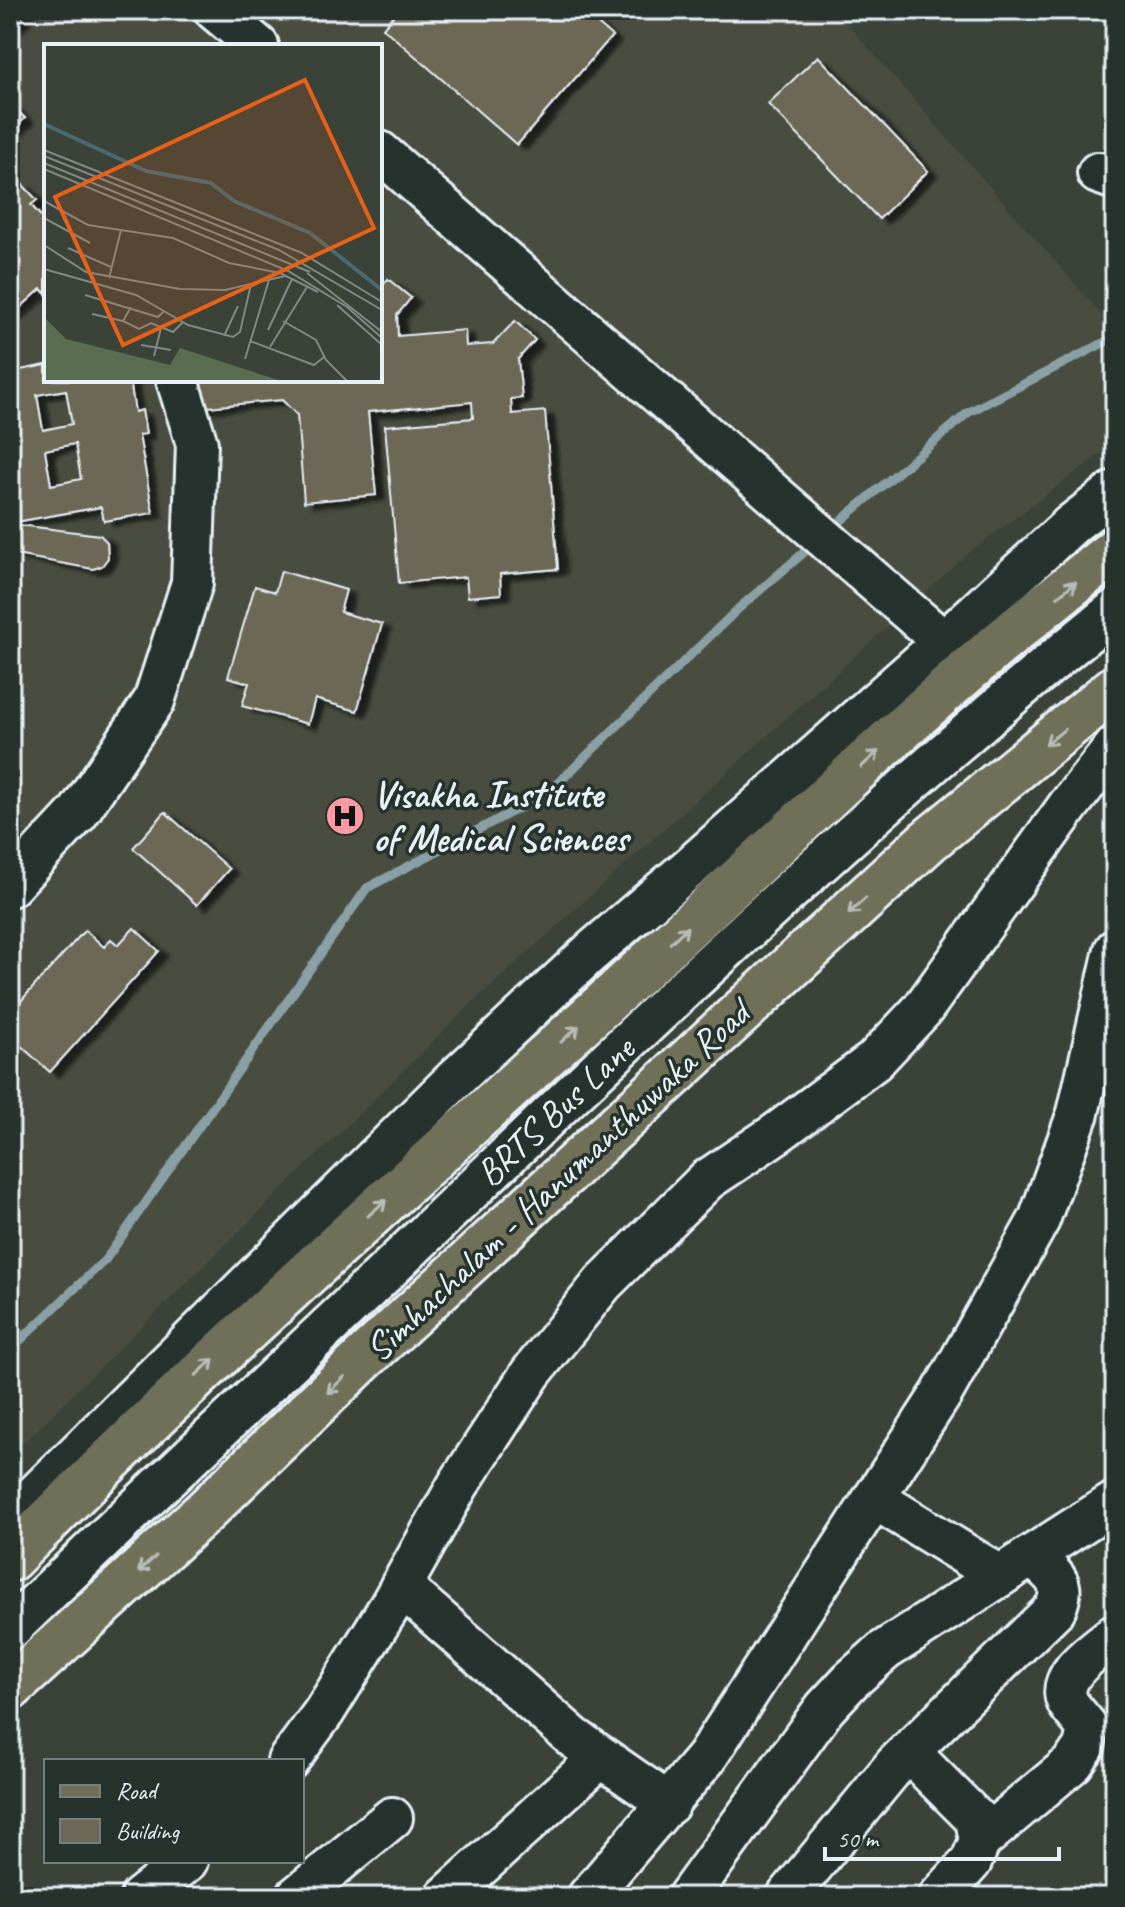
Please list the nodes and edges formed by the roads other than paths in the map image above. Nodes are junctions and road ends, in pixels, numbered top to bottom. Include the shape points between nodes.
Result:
1 (215, 10) edge
2 (256, 44) edge
3 (382, 154) edge
4 (178, 382) edge
5 (1115, 491) edge
6 (1115, 550) edge
7 (1115, 610) edge
8 (944, 642) junction
9 (1114, 691) edge
10 (1115, 747) edge
11 (10, 886) edge
12 (1115, 950) edge
13 (591, 952) junction
14 (622, 988) junction
15 (653, 1019) junction
16 (688, 1060) junction
17 (874, 1498) junction
18 (1115, 1502) edge
19 (10, 1520) edge
20 (10, 1559) edge
21 (1016, 1566) junction
22 (401, 1586) junction
23 (10, 1629) edge
24 (1115, 1634) edge
25 (10, 1688) edge
26 (909, 1752) junction
27 (601, 1757) junction
28 (289, 1759) edge
29 (669, 1804) junction
30 (392, 1818) dead end
31 (980, 1841) junction
32 (184, 1863) edge
33 (141, 1897) edge
34 (296, 1897) edge
35 (446, 1897) edge
36 (588, 1897) edge
37 (688, 1897) edge
38 (787, 1897) edge
39 (939, 1897) edge

1 - 2 street
3 - 8 street
4 - 11 street via 197,444 192,583 154,701 78,813
5 - 8 street
14 -> 6 main road via 925,709
7 - 15 street, BRTS Bus Lane via 925,768
8 - 13 street
9 -> 16 main road, Simhachalam - Hanumanthuwaka Road via 928,841
10 - 22 street via 922,1010 884,1051 707,1180 603,1283 531,1373
12 - 17 street via 1078,1113 1039,1220 942,1393
13 - 14 street
13 - 19 street via 457,1077
14 - 15 street
20 -> 14 main road via 183,1387
15 - 16 street
15 - 23 street, BRTS Bus Lane
16 -> 25 main road, Simhachalam - Hanumanthuwaka Road
17 - 21 street
17 - 29 street via 706,1758
18 - 21 street
21 - 26 street via 1059,1582 1061,1596 1055,1609
21 - 37 street via 885,1650 851,1680
22 - 27 street
22 - 28 street
24 - 31 street via 1073,1670 1067,1685 1067,1701 1088,1728 1084,1747 1073,1763
26 - 31 street via 976,1819
26 - 38 street via 864,1799
27 - 29 street
27 - 35 street
29 - 36 street
30 - 34 street
31 - 39 street via 971,1862
32 - 33 street

